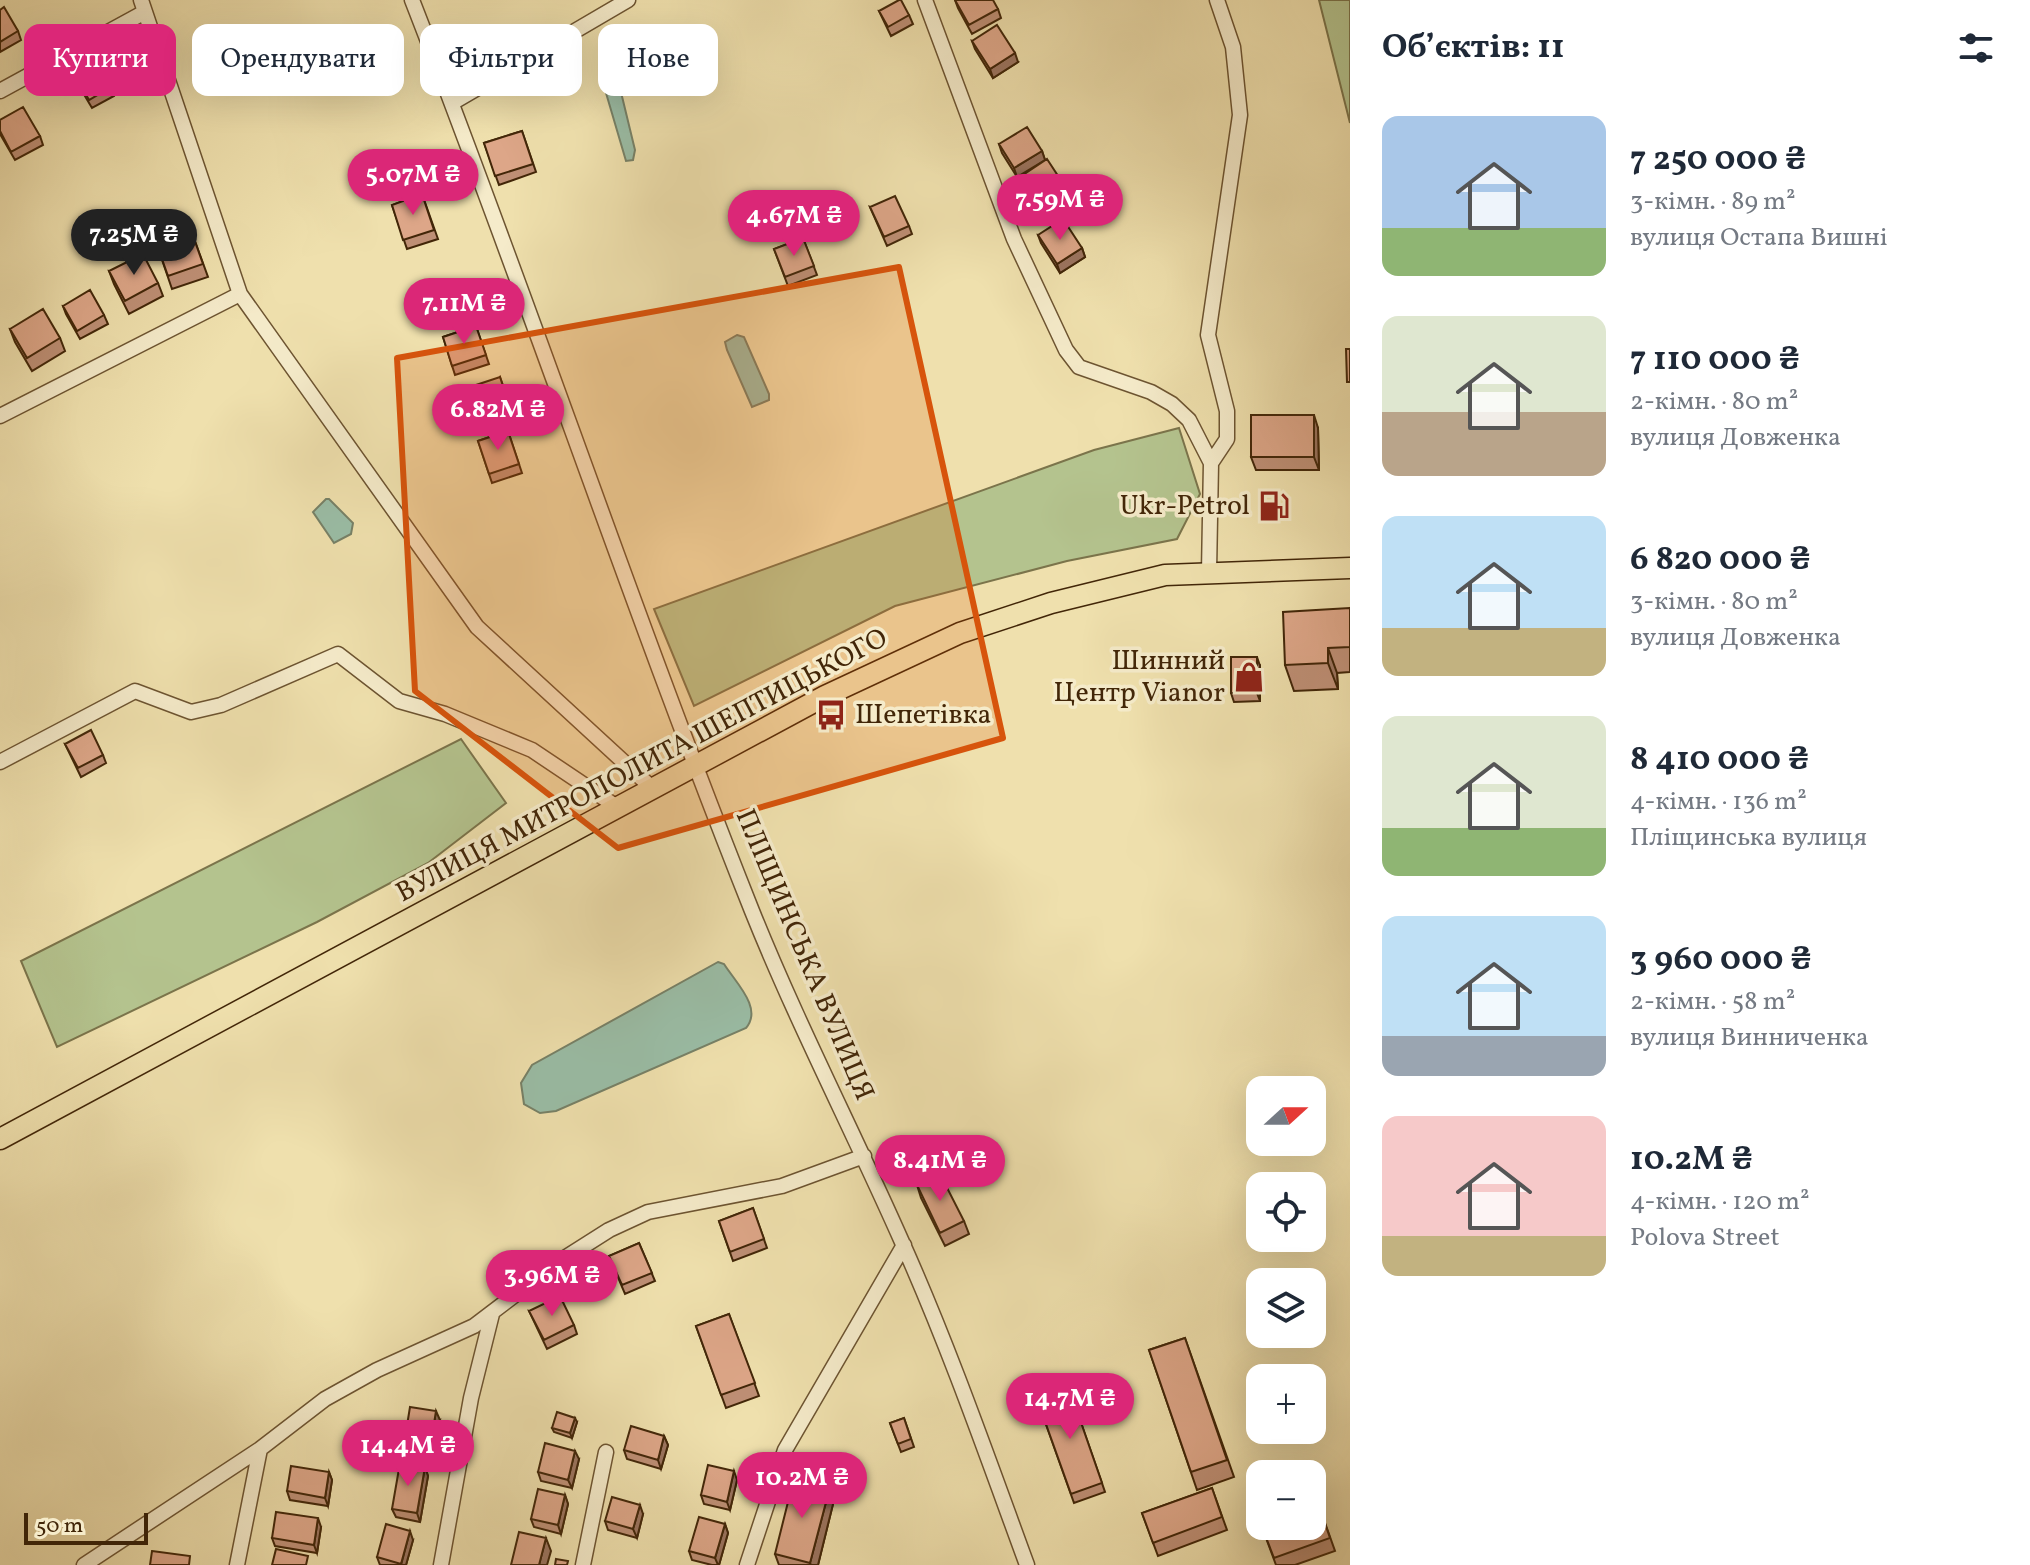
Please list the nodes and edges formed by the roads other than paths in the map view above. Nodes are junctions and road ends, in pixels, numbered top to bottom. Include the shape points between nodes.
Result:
1 (412, 0) edge
2 (628, 0) edge
3 (925, 0) edge
4 (1217, 0) edge
5 (142, 7) edge
6 (0, 91) edge
7 (452, 103) junction
8 (240, 294) junction
9 (0, 416) edge
10 (1211, 463) junction
11 (1350, 568) edge
12 (1209, 572) junction
13 (0, 762) edge
14 (696, 765) junction
15 (652, 788) junction
16 (617, 807) junction
17 (0, 1139) edge
18 (864, 1156) junction
19 (904, 1245) junction
20 (492, 1314) junction
21 (260, 1449) junction
22 (606, 1452) dead end
23 (84, 1565) edge
24 (237, 1565) edge
25 (441, 1565) edge
26 (583, 1565) edge
27 (747, 1565) edge
28 (1027, 1565) edge

1 - 7 street, ПЛІЩИНСЬКА ВУЛИЦЯ
2 - 7 street
3 - 10 street via 1014,239 1066,350 1079,367 1172,404 1189,420
4 - 10 street via 1233,47 1240,115 1208,335 1227,411 1227,439
5 - 6 street
5 - 8 street
7 - 14 street, ПЛІЩИНСЬКА ВУЛИЦЯ
8 - 9 street
8 - 15 street via 477,627
10 - 12 street
11 - 12 main road, ВУЛИЦЯ МИТРОПОЛИТА ШЕПТИЦЬКОГО
12 - 14 main road, ВУЛИЦЯ МИТРОПОЛИТА ШЕПТИЦЬКОГО via 1136,582 960,633 825,696
13 - 16 street via 135,691 191,712 221,705 338,654 399,701 532,750
14 - 15 main road, ВУЛИЦЯ МИТРОПОЛИТА ШЕПТИЦЬКОГО
14 - 18 street, ПЛІЩИНСЬКА ВУЛИЦЯ via 788,998
15 - 16 main road, ВУЛИЦЯ МИТРОПОЛИТА ШЕПТИЦЬКОГО
16 - 17 main road, ВУЛИЦЯ МИТРОПОЛИТА ШЕПТИЦЬКОГО
18 - 19 street, ПЛІЩИНСЬКА ВУЛИЦЯ
18 - 20 street via 757,1193 670,1207 628,1221 557,1263
19 - 27 street via 785,1450
19 - 28 street, ПЛІЩИНСЬКА ВУЛИЦЯ
20 - 21 street via 341,1389
20 - 25 street
21 - 23 street
21 - 24 street
22 - 26 street

